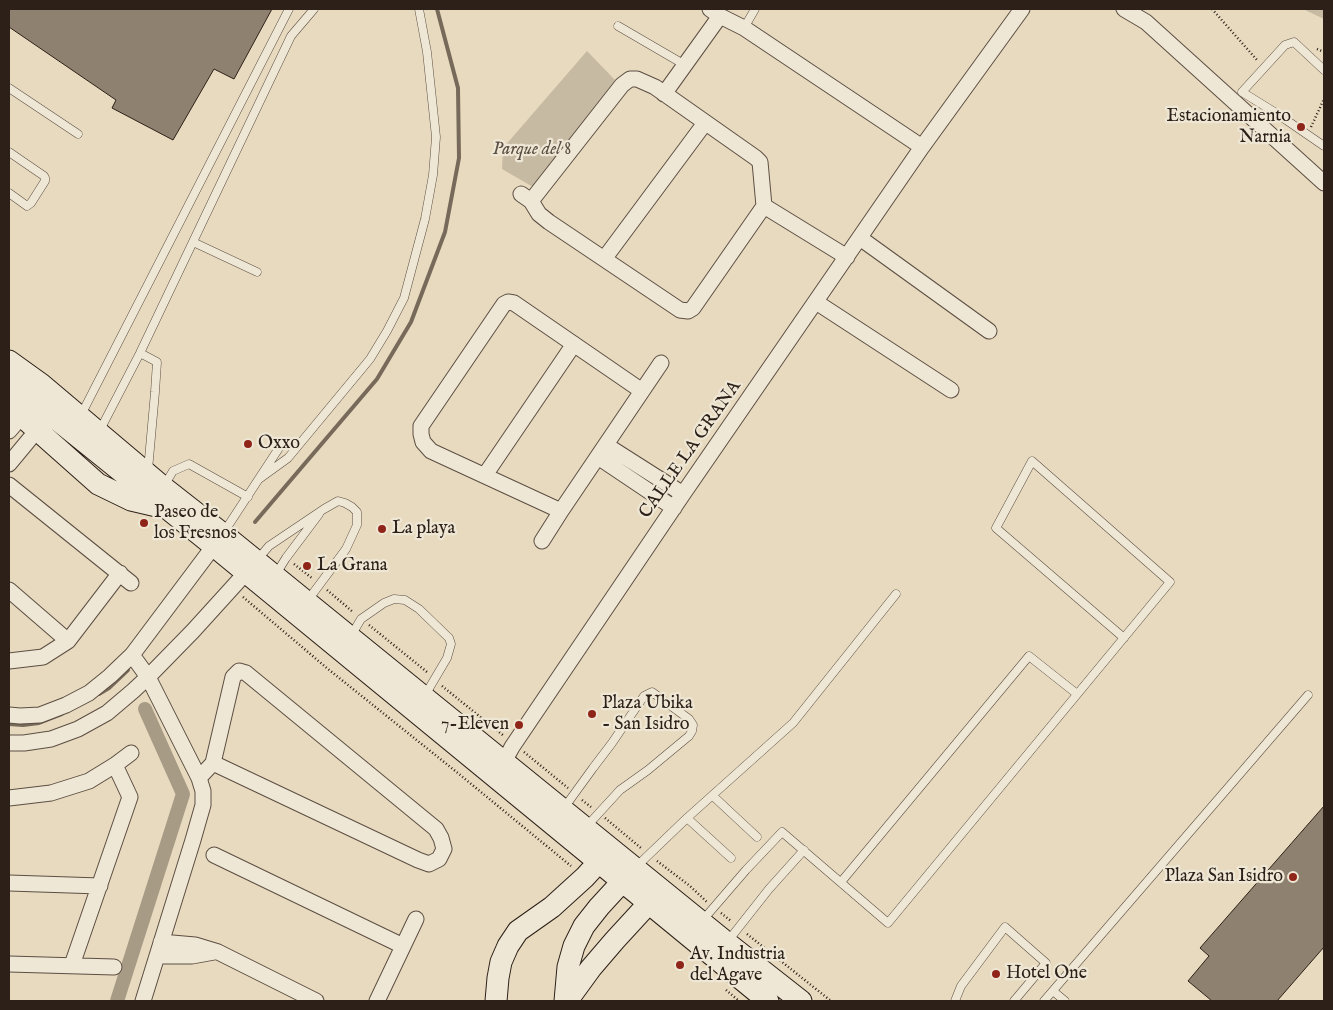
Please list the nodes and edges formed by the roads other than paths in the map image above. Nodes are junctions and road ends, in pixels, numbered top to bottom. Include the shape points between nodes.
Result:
1 (289, 9) edge
2 (314, 9) edge
3 (419, 9) edge
4 (755, 9) edge
5 (1022, 9) edge
6 (1124, 9) edge
7 (715, 12) edge
8 (1143, 15) edge
9 (618, 26) dead end
10 (744, 28) junction
11 (685, 65) junction
12 (1324, 70) edge
13 (9, 88) edge
14 (664, 94) junction
15 (704, 122) junction
16 (78, 134) dead end
17 (1324, 146) edge
18 (922, 147) junction
19 (9, 152) edge
20 (1324, 182) edge
21 (9, 193) edge
22 (764, 206) junction
23 (860, 238) junction
24 (193, 242) junction
25 (847, 257) junction
26 (604, 259) junction
27 (257, 272) dead end
28 (816, 302) junction
29 (989, 331) dead end
30 (574, 344) junction
31 (140, 353) junction
32 (9, 360) edge
33 (661, 363) dead end
34 (9, 381) edge
35 (951, 390) dead end
36 (642, 391) junction
37 (33, 411) edge
38 (80, 417) junction
39 (99, 432) junction
40 (281, 445) dead end
41 (602, 451) junction
42 (9, 464) edge
43 (485, 475) junction
44 (259, 479) junction
45 (155, 481) junction
46 (9, 485) edge
47 (683, 494) junction
48 (248, 497) junction
49 (674, 508) junction
50 (324, 509) junction
51 (561, 511) junction
52 (218, 540) junction
53 (542, 541) dead end
54 (257, 560) junction
55 (275, 575) junction
56 (9, 590) edge
57 (896, 594) dead end
58 (306, 602) junction
59 (350, 637) junction
60 (1124, 638) junction
61 (68, 641) junction
62 (132, 655) junction
63 (9, 661) edge
64 (148, 677) junction
65 (430, 688) junction
66 (1077, 694) junction
67 (1308, 695) dead end
68 (9, 715) edge
69 (9, 743) edge
70 (131, 753) dead end
71 (504, 761) junction
72 (213, 763) junction
73 (115, 765) junction
74 (200, 778) junction
75 (713, 796) junction
76 (9, 798) edge
77 (568, 802) junction
78 (688, 818) junction
79 (592, 820) junction
80 (757, 837) dead end
81 (804, 850) junction
82 (214, 855) dead end
83 (731, 858) dead end
84 (598, 863) junction
85 (635, 868) junction
86 (841, 882) junction
87 (9, 884) edge
88 (100, 886) junction
89 (649, 903) junction
90 (708, 915) junction
91 (416, 919) dead end
92 (733, 936) junction
93 (403, 946) junction
94 (159, 949) junction
95 (9, 964) edge
96 (72, 965) junction
97 (114, 967) dead end
98 (1053, 991) junction
99 (299, 998) edge
100 (143, 1001) edge
101 (316, 1001) edge
102 (377, 1001) edge
103 (496, 1001) edge
104 (566, 1001) edge
105 (768, 1001) edge
106 (801, 1001) edge
107 (956, 1001) edge
108 (1014, 1001) edge
109 (1044, 1001) edge
110 (1065, 1001) edge

1 - 38 lane
2 - 24 lane via 291,36
3 - 44 lane via 436,137 425,219 404,298 370,359 288,458
4 - 10 lane
5 - 18 street, CALLE LA GRANA
6 - 8 street
7 - 10 street
7 - 11 street
8 - 20 street
9 - 11 lane
10 - 18 street
11 - 14 street
12 - 17 lane via 1294,42 1285,45 1242,92
13 - 16 lane
14 - 15 street
14 - 26 street via 637,79 630,79 622,85 526,198 549,222
15 - 22 street via 760,162
15 - 26 street
18 - 23 street, CALLE LA GRANA
19 - 21 lane via 45,178 27,206
22 - 25 street
22 - 26 street via 688,311 680,310
23 - 25 street, CALLE LA GRANA
23 - 29 street
24 - 27 lane
24 - 31 lane
25 - 28 street, CALLE LA GRANA
28 - 35 street
28 - 47 street, CALLE LA GRANA
30 - 36 street
30 - 43 street
30 - 43 street via 514,303 504,304 498,312 421,426 423,442 431,451
31 - 39 lane
31 - 45 lane via 157,362
32 - 37 main road via 41,384
33 - 36 street
34 - 37 main road
36 - 41 street
37 - 38 main road
37 - 42 street
37 - 52 main road via 167,508
38 - 39 main road
39 - 45 main road
40 - 44 lane
41 - 47 street
41 - 49 street
41 - 51 street
43 - 51 street
44 - 48 lane
45 - 48 lane via 189,464
45 - 52 main road
46 - 61 street via 125,578
47 - 49 street, CALLE LA GRANA
48 - 52 lane
49 - 71 street, CALLE LA GRANA
50 - 54 lane
50 - 55 lane
50 - 58 lane via 338,501 345,503 357,512 357,526 346,549
51 - 53 street
52 - 54 main road
52 - 62 street
54 - 55 main road
54 - 64 street
54 - 71 main road
55 - 58 main road
56 - 61 street
57 - 75 lane via 793,723
58 - 59 main road
59 - 65 main road
59 - 65 lane via 361,619 384,603 394,599 405,600 419,609 449,638 451,644
60 - 60 lane via 1170,582 1032,461 996,528
60 - 66 lane
61 - 63 street via 43,656
62 - 64 street
62 - 68 street via 88,693 66,705 40,715
64 - 69 street via 107,713 78,729 51,739
64 - 74 street
65 - 71 main road
66 - 86 lane via 1029,656
66 - 86 lane via 888,923
67 - 98 lane
70 - 73 street
71 - 77 main road
71 - 84 main road
72 - 72 street via 234,678 239,671 246,673 436,829 444,849 439,859 429,864 418,860
72 - 74 street
73 - 76 street via 89,781 50,793
73 - 88 street via 130,797
74 - 94 street via 204,791 203,805
75 - 78 lane
75 - 80 lane
77 - 79 main road
77 - 79 lane via 644,696 652,692 689,719 693,724 689,736 620,790
78 - 83 lane
78 - 85 lane
79 - 84 main road
81 - 86 lane
81 - 90 lane via 782,832
81 - 92 lane
82 - 93 street
84 - 85 main road
84 - 103 main road via 552,907 518,932 501,962
85 - 89 main road
85 - 90 main road
85 - 104 main road via 584,926 568,967
87 - 88 street
88 - 96 street
89 - 104 main road
89 - 105 main road
90 - 92 main road
91 - 93 street
92 - 106 main road
93 - 102 street
94 - 99 street via 195,945 218,952
94 - 100 street
95 - 96 street
96 - 97 street
98 - 109 lane
98 - 110 lane
99 - 101 street
107 - 108 lane via 961,986 1005,927 1046,963

